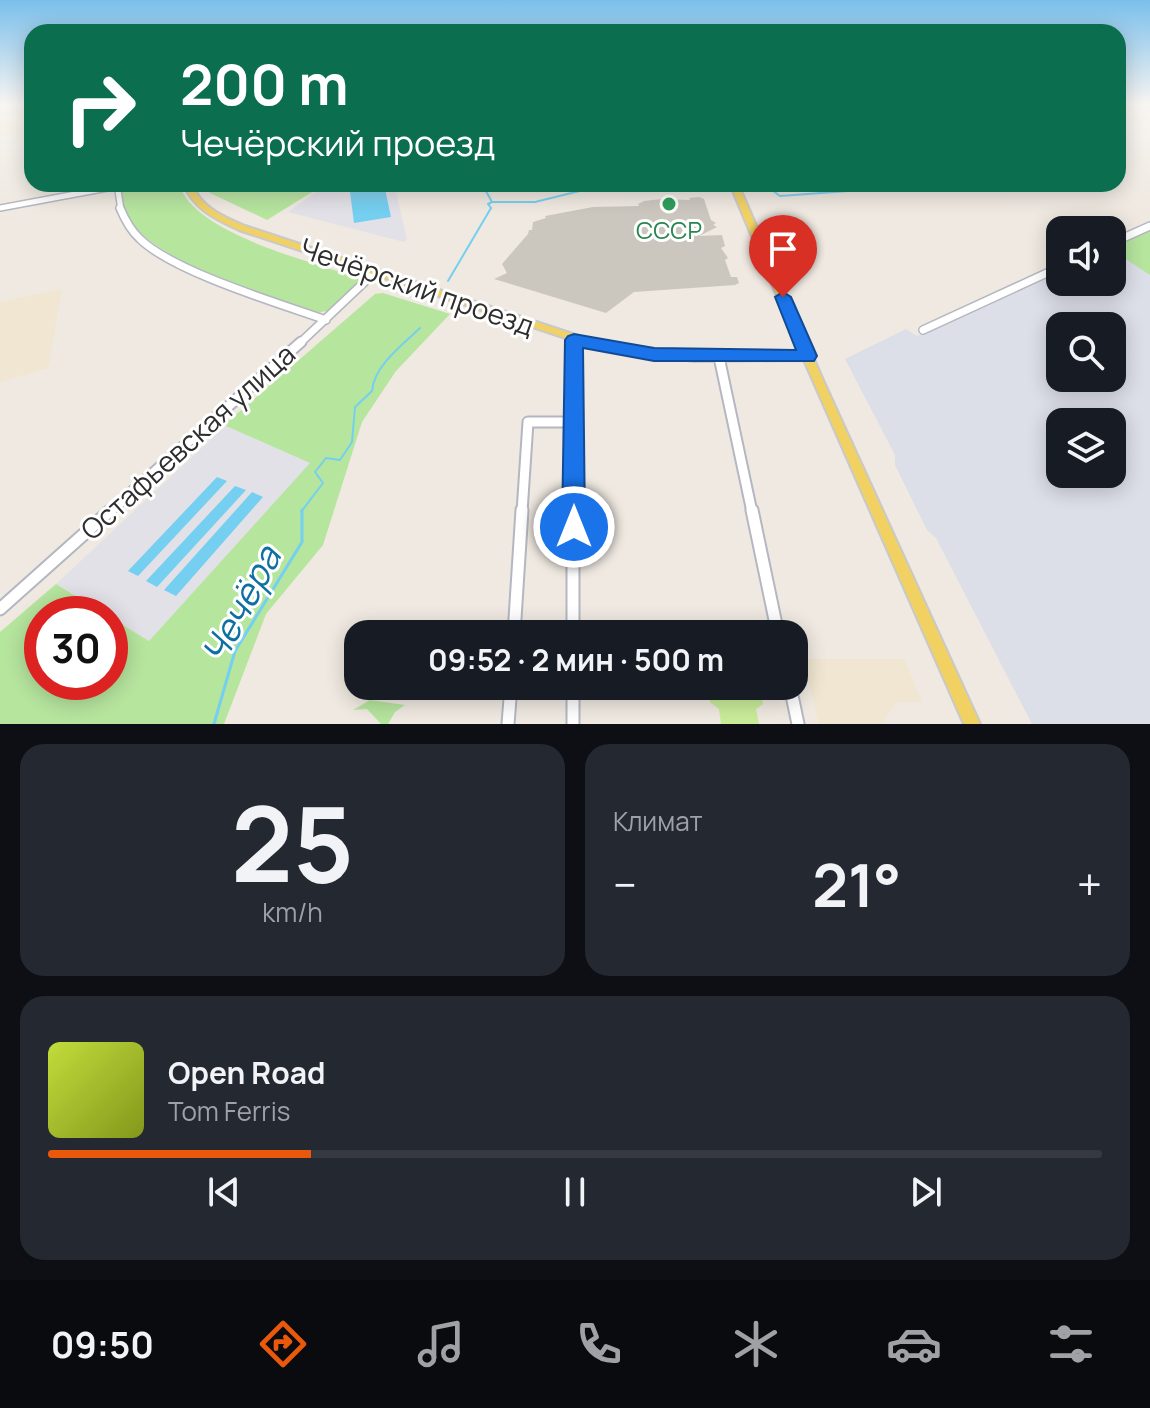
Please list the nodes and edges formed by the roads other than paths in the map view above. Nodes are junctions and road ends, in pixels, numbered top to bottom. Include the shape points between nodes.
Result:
1 (81, 192) edge
2 (117, 192) edge
3 (192, 192) edge
4 (737, 192) edge
5 (0, 208) edge
6 (1150, 226) edge
7 (1126, 237) edge
8 (374, 273) junction
9 (1046, 273) edge
10 (326, 320) junction
11 (923, 330) dead end
12 (574, 340) junction
13 (808, 356) junction
14 (719, 357) junction
15 (574, 422) junction
16 (0, 609) edge
17 (515, 620) edge
18 (573, 620) edge
19 (775, 620) edge
20 (510, 700) edge
21 (573, 700) edge
22 (793, 700) edge
23 (508, 724) edge
24 (573, 724) edge
25 (798, 724) edge
26 (972, 724) edge

1 - 5 street
2 - 10 street via 116,205 127,225 147,247 190,269
3 - 8 main road, Чечёрский проезд via 232,223
4 - 13 main road
6 - 7 street
8 - 10 street, Остафьевская улица
8 - 12 main road, Чечёрский проезд
9 - 11 street
10 - 16 street, Остафьевская улица
12 - 14 main road, Чечёрский проезд via 654,355
12 - 15 street
13 - 14 main road, Чечёрский проезд
13 - 26 main road
14 - 19 street
15 - 17 street via 528,422
15 - 18 street
20 - 23 street
21 - 24 street
22 - 25 street

